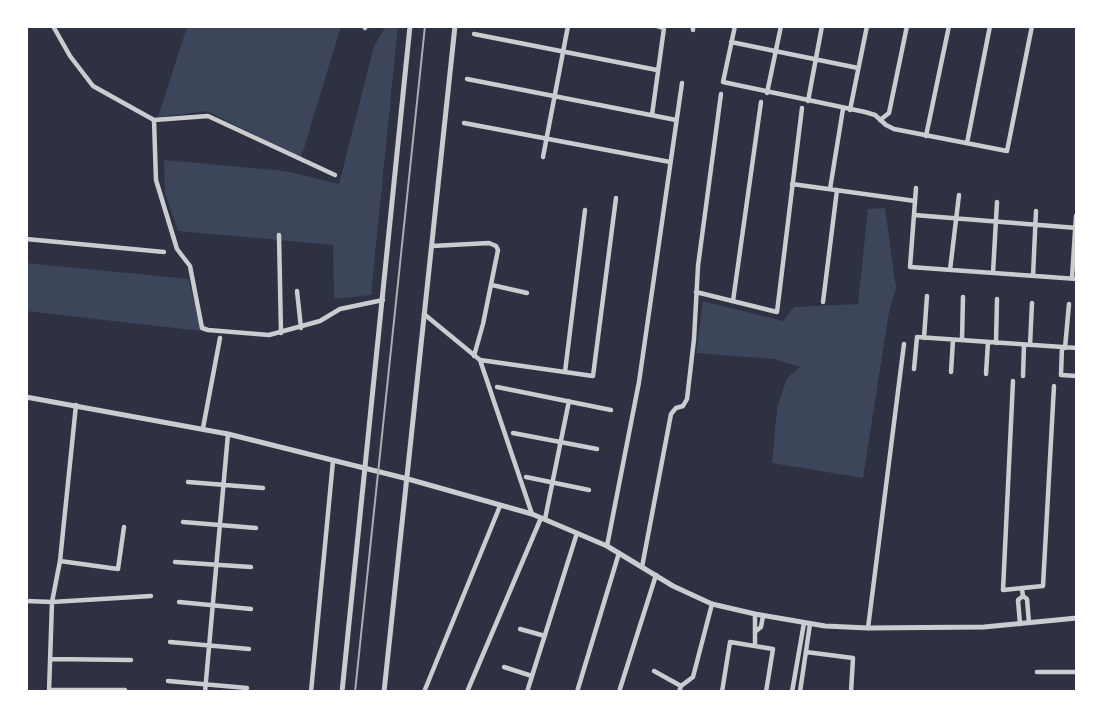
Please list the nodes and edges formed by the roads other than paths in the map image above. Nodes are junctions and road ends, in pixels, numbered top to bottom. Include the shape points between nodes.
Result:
1 (53, 26) edge
2 (410, 26) edge
3 (455, 26) edge
4 (568, 26) edge
5 (657, 26) edge
6 (734, 26) edge
7 (781, 26) edge
8 (822, 26) edge
9 (867, 26) edge
10 (907, 26) edge
11 (949, 26) edge
12 (990, 26) edge
13 (1032, 26) edge
14 (664, 28) edge
15 (474, 34) dead end
16 (731, 42) junction
17 (776, 51) junction
18 (563, 52) junction
19 (816, 59) junction
20 (858, 68) junction
21 (657, 70) junction
22 (467, 79) dead end
23 (682, 83) dead end
24 (767, 93) junction
25 (721, 94) dead end
26 (555, 96) junction
27 (808, 101) junction
28 (761, 102) dead end
29 (802, 107) dead end
30 (843, 109) junction
31 (850, 110) junction
32 (652, 115) junction
33 (154, 120) junction
34 (676, 120) junction
35 (880, 120) junction
36 (464, 123) dead end
37 (926, 136) junction
38 (546, 139) junction
39 (967, 143) junction
40 (542, 158) dead end
41 (670, 163) junction
42 (335, 175) dead end
43 (792, 184) junction
44 (916, 188) dead end
45 (830, 189) junction
46 (837, 190) junction
47 (959, 195) dead end
48 (617, 198) dead end
49 (915, 201) junction
50 (997, 202) dead end
51 (586, 210) dead end
52 (1036, 211) dead end
53 (914, 215) junction
54 (1076, 216) edge
55 (955, 219) junction
56 (995, 222) junction
57 (1035, 225) junction
58 (1076, 228) edge
59 (279, 235) dead end
60 (26, 239) edge
61 (432, 246) junction
62 (164, 252) dead end
63 (950, 270) junction
64 (993, 273) junction
65 (1033, 276) junction
66 (1075, 279) edge
67 (492, 285) junction
68 (298, 291) dead end
69 (696, 292) junction
70 (527, 293) dead end
71 (926, 296) dead end
72 (963, 297) dead end
73 (997, 299) dead end
74 (383, 300) junction
75 (733, 301) junction
76 (823, 302) dead end
77 (1032, 303) dead end
78 (1069, 304) dead end
79 (424, 314) junction
80 (301, 328) junction
81 (281, 333) junction
82 (220, 338) dead end
83 (924, 338) junction
84 (953, 340) junction
85 (962, 340) junction
86 (988, 342) junction
87 (996, 342) junction
88 (904, 344) dead end
89 (1027, 345) junction
90 (1064, 347) junction
91 (1077, 348) edge
92 (474, 356) junction
93 (480, 360) junction
94 (914, 369) dead end
95 (565, 372) junction
96 (951, 372) dead end
97 (986, 374) dead end
98 (1023, 376) dead end
99 (1077, 376) edge
100 (1013, 380) dead end
101 (1054, 386) dead end
102 (497, 387) dead end
103 (26, 397) edge
104 (569, 401) junction
105 (76, 405) junction
106 (611, 410) dead end
107 (203, 429) junction
108 (513, 433) dead end
109 (228, 434) junction
110 (560, 442) junction
111 (597, 449) dead end
112 (333, 461) junction
113 (365, 468) junction
114 (526, 477) dead end
115 (408, 479) junction
116 (188, 482) dead end
117 (552, 483) junction
118 (224, 485) junction
119 (263, 488) dead end
120 (589, 491) dead end
121 (500, 506) junction
122 (532, 514) junction
123 (543, 518) junction
124 (183, 522) dead end
125 (220, 525) junction
126 (124, 527) dead end
127 (256, 528) dead end
128 (577, 532) junction
129 (607, 546) junction
130 (619, 553) junction
131 (60, 561) junction
132 (175, 562) dead end
133 (216, 565) junction
134 (251, 567) dead end
135 (642, 567) junction
136 (656, 575) junction
137 (1022, 589) junction
138 (151, 596) dead end
139 (1023, 596) junction
140 (26, 601) edge
141 (52, 602) junction
142 (179, 602) dead end
143 (712, 604) junction
144 (213, 605) junction
145 (251, 609) dead end
146 (755, 614) junction
147 (763, 615) junction
148 (1077, 618) edge
149 (1029, 623) junction
150 (807, 624) junction
151 (1020, 624) junction
152 (868, 628) junction
153 (520, 629) dead end
154 (756, 631) junction
155 (545, 636) junction
156 (170, 642) dead end
157 (209, 645) junction
158 (755, 646) junction
159 (250, 649) dead end
160 (806, 652) junction
161 (50, 659) junction
162 (131, 660) dead end
163 (504, 667) dead end
164 (654, 671) dead end
165 (1037, 672) dead end
166 (1077, 672) edge
167 (532, 676) junction
168 (168, 681) dead end
169 (205, 685) junction
170 (247, 688) dead end
171 (680, 689) edge
172 (125, 690) edge
173 (49, 691) edge
174 (205, 692) edge
175 (311, 692) edge
176 (342, 692) edge
177 (384, 692) edge
178 (424, 692) edge
179 (467, 692) edge
180 (527, 692) edge
181 (577, 692) edge
182 (620, 692) edge
183 (722, 692) edge
184 (766, 692) edge
185 (792, 692) edge
186 (800, 692) edge
187 (851, 692) edge

1 - 33 street via 93,86
2 - 74 street
3 - 61 street
4 - 18 street
5 - 14 street
6 - 16 street
7 - 17 street
8 - 19 street
9 - 20 street
10 - 35 street via 889,113
11 - 37 street
12 - 39 street
13 - 39 street via 1007,151
14 - 21 street
15 - 18 street
16 - 17 street
16 - 24 street via 723,82
17 - 19 street
17 - 24 street
18 - 21 street
18 - 26 street
19 - 20 street
19 - 27 street
20 - 31 street
21 - 32 street
22 - 26 street
23 - 34 street
24 - 27 street
25 - 69 street
26 - 32 street
26 - 38 street
27 - 30 street
28 - 75 street
29 - 43 street
30 - 31 street
30 - 45 street
31 - 35 street
32 - 34 street
33 - 42 street via 208,116
33 - 81 street via 156,180 177,249 190,266 202,328
34 - 41 street
35 - 37 street via 894,129
36 - 38 street
37 - 39 street
38 - 40 street
38 - 41 street
41 - 129 street via 639,382
43 - 45 street
43 - 75 street via 777,312
44 - 49 street
45 - 46 street
46 - 49 street
46 - 76 street
47 - 55 street
48 - 95 street via 593,376
49 - 53 street
50 - 56 street
51 - 95 street
52 - 57 street
53 - 55 street
53 - 63 street via 910,267
54 - 58 street
55 - 56 street
55 - 63 street
56 - 57 street
56 - 64 street
57 - 58 street
57 - 65 street
58 - 66 street
59 - 81 street
60 - 62 street
61 - 67 street via 496,246
61 - 79 street
63 - 64 street
64 - 65 street
65 - 66 street
67 - 70 street
67 - 92 street
68 - 80 street
69 - 75 street
69 - 135 street via 687,399 671,414
71 - 83 street
72 - 85 street
73 - 87 street
74 - 80 street via 340,309
74 - 113 street
77 - 89 street
78 - 90 street
79 - 92 street
79 - 115 street
80 - 81 street
82 - 107 street
83 - 84 street
83 - 94 street via 917,337
84 - 85 street
84 - 96 street
85 - 86 street
86 - 87 street
86 - 97 street
87 - 89 street
88 - 152 street
89 - 90 street
89 - 98 street
90 - 91 street
90 - 99 street via 1061,375
92 - 93 street
93 - 95 street
93 - 122 street
100 - 137 street via 1003,590
101 - 137 street via 1043,586
102 - 104 street
103 - 105 street
104 - 106 street
104 - 110 street
105 - 107 street
105 - 131 street
107 - 109 street
108 - 110 street
109 - 112 street
109 - 118 street
110 - 111 street
110 - 117 street
112 - 113 street
112 - 175 street
113 - 115 street
113 - 176 street
114 - 117 street
115 - 121 street
115 - 177 street
116 - 118 street
117 - 120 street
117 - 123 street
118 - 119 street
118 - 125 street
121 - 122 street
121 - 178 street
122 - 123 street
123 - 128 street
123 - 179 street
124 - 125 street
125 - 127 street
125 - 133 street
126 - 131 street via 118,569
128 - 129 street
128 - 155 street
129 - 130 street
130 - 135 street
130 - 181 street
131 - 141 street
132 - 133 street
133 - 134 street
133 - 144 street
135 - 136 street
136 - 143 street
136 - 182 street
137 - 139 street
138 - 141 street
139 - 149 street
139 - 151 street via 1018,600
140 - 141 street
141 - 161 street
142 - 144 street
143 - 146 street
143 - 171 street via 693,677
144 - 145 street
144 - 157 street
146 - 147 street
146 - 154 street
147 - 150 street
147 - 154 street
148 - 149 street
149 - 151 street
150 - 152 street
150 - 160 street
150 - 185 street
151 - 152 street
153 - 155 street
154 - 158 street
155 - 167 street
156 - 157 street
157 - 159 street
157 - 169 street
158 - 183 street via 730,642
158 - 184 street via 773,649
160 - 186 street
160 - 187 street via 853,658
161 - 162 street
161 - 173 street
163 - 167 street
164 - 171 street
165 - 166 street
167 - 180 street
168 - 169 street
169 - 170 street
169 - 174 street
172 - 173 street

